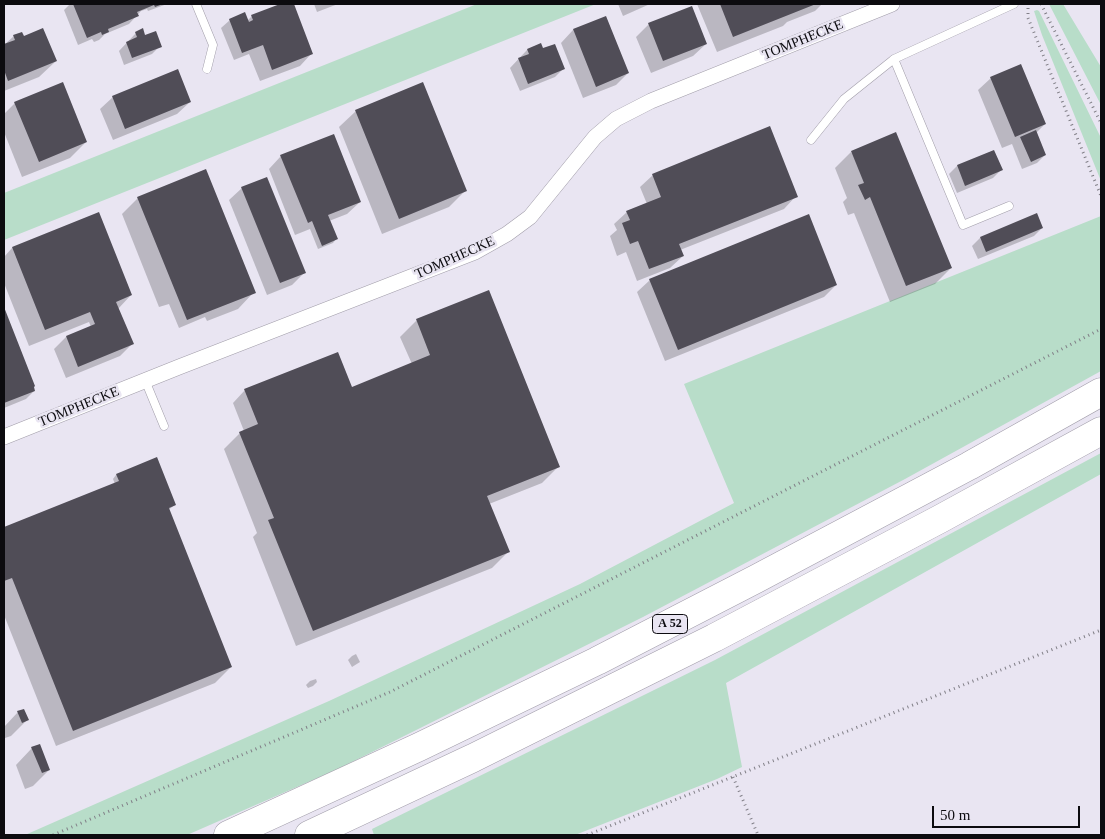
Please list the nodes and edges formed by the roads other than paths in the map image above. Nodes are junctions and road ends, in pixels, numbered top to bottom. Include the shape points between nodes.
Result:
1 (196, 4) edge
2 (892, 4) edge
3 (1014, 4) edge
4 (894, 59) junction
5 (207, 69) dead end
6 (811, 140) dead end
7 (1010, 206) dead end
8 (145, 380) junction
9 (1101, 392) edge
10 (164, 426) dead end
11 (1101, 431) edge
12 (4, 437) edge
13 (228, 835) edge
14 (309, 835) edge

1 - 5 lane via 213,45
2 - 8 street, TOMPHECKE via 651,101 616,119 595,137 530,217 475,252
3 - 4 lane
4 - 6 lane via 844,99
4 - 7 lane via 963,225
8 - 10 lane
8 - 12 street, TOMPHECKE
9 - 13 highway, A 52 via 969,466 597,661
11 - 14 highway, A 52 via 714,638

